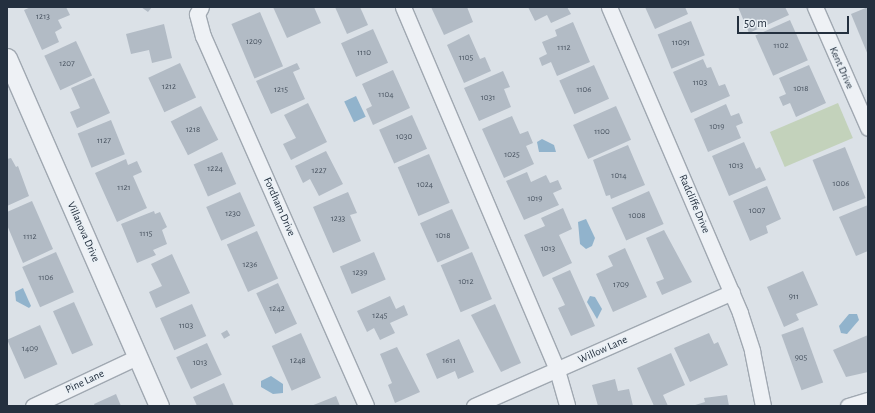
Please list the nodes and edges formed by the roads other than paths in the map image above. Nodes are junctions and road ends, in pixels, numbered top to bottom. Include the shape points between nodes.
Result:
1 (200, 7) edge
2 (404, 7) edge
3 (609, 7) edge
4 (815, 7) edge
5 (7, 58) edge
6 (868, 128) edge
7 (732, 292) junction
8 (137, 357) junction
9 (557, 370) junction
10 (868, 400) edge
11 (33, 406) edge
12 (159, 406) edge
13 (366, 406) edge
14 (474, 406) edge
15 (567, 406) edge
16 (763, 406) edge
17 (848, 406) edge

1 - 13 street, Fordham Drive via 197,14 203,36
2 - 9 street
3 - 7 street, Radcliffe Drive
4 - 6 street, Kent Drive
5 - 8 street, Villanova Drive
7 - 9 street, Willow Lane
7 - 16 street, Radcliffe Drive via 752,351
8 - 11 street, Pine Lane
8 - 12 street, Villanova Drive
9 - 14 street, Willow Lane
9 - 15 street
10 - 17 street

